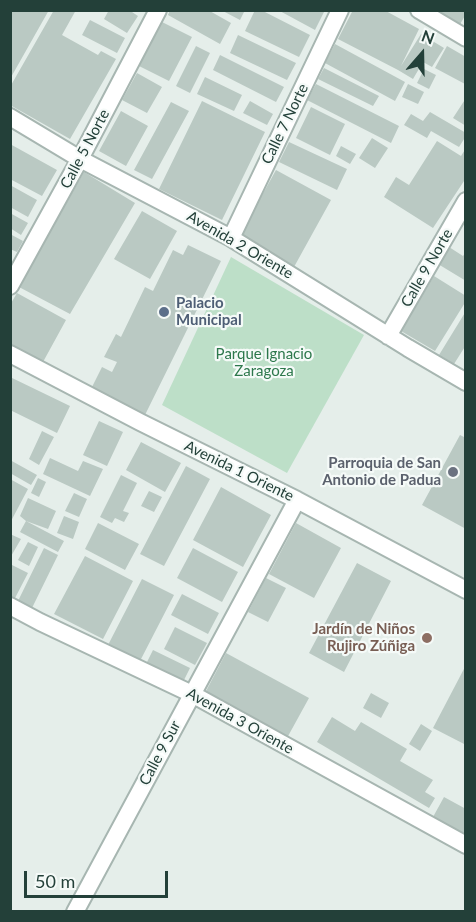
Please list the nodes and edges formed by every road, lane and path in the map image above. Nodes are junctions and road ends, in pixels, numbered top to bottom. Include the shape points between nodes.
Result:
1 (158, 10) edge
2 (340, 10) edge
3 (419, 10) edge
4 (465, 38) edge
5 (10, 117) edge
6 (80, 159) junction
7 (465, 201) edge
8 (231, 238) junction
9 (10, 286) edge
10 (388, 336) junction
11 (10, 354) edge
12 (465, 382) edge
13 (297, 500) junction
14 (465, 590) edge
15 (10, 606) edge
16 (192, 694) junction
17 (465, 845) edge
18 (75, 912) edge

1 - 6 street, Calle 5 Norte
2 - 8 street, Calle 7 Norte
3 - 4 street
5 - 6 street, Avenida 2 Oriente
6 - 8 street, Avenida 2 Oriente
6 - 9 street, Calle 5 Norte
7 - 10 street, Calle 9 Norte
8 - 10 street, Avenida 2 Oriente
10 - 12 street, Avenida 2 Oriente
11 - 13 street, Avenida 1 Oriente
13 - 14 street, Avenida 1 Oriente
13 - 16 street, Calle 9 Sur
15 - 16 street, Avenida 3 Oriente
16 - 17 street, Avenida 3 Oriente
16 - 18 street, Calle 9 Sur

